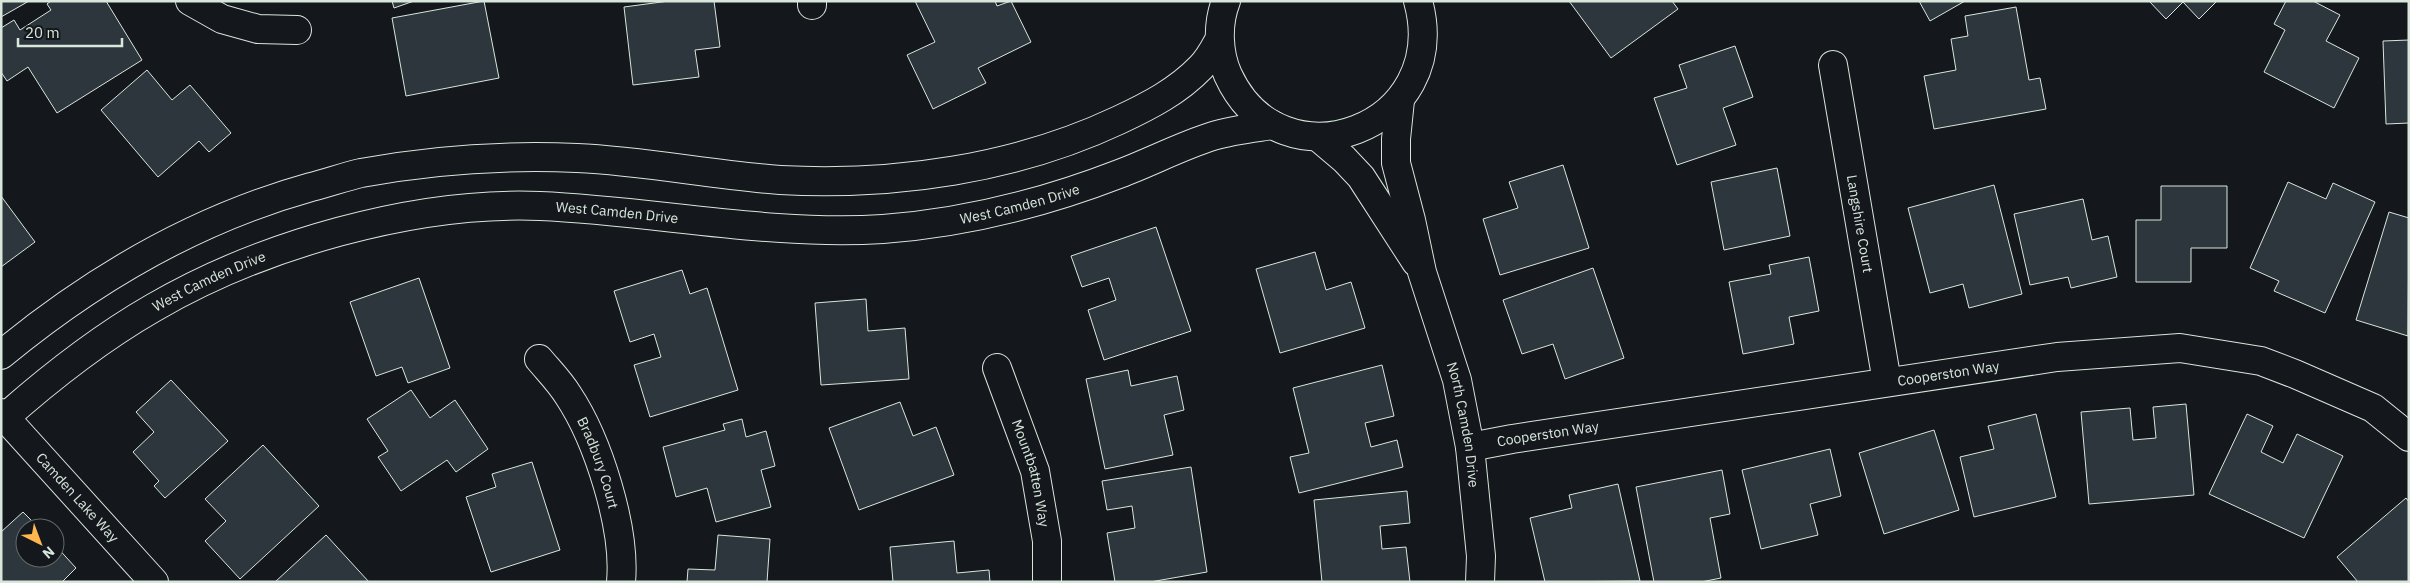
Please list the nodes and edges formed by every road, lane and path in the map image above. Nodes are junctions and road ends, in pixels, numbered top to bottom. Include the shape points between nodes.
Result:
1 (190, 1) edge
2 (1226, 1) edge
3 (1425, 7) edge
4 (296, 30) dead end
5 (1220, 40) junction
6 (1833, 65) dead end
7 (1400, 100) junction
8 (1273, 125) junction
9 (1318, 137) junction
10 (1422, 272) junction
11 (1, 355) edge
12 (539, 359) dead end
13 (997, 368) dead end
14 (1887, 382) junction
15 (2, 417) edge
16 (2409, 437) edge
17 (1470, 447) junction
18 (154, 582) edge
19 (621, 582) edge
20 (1047, 582) edge
21 (1480, 582) edge

1 - 4 street via 222,19 258,29
2 - 5 street
3 - 7 street via 1423,47 1415,75
5 - 8 street via 1224,66 1234,89 1251,110
5 - 11 street via 1203,65 1184,83 1138,111 1082,137 1006,160 936,173 858,181 780,180 579,158 512,158 432,163 360,174 289,193 222,217 157,248 82,294
6 - 14 street, Langshire Court
7 - 9 street via 1377,120 1349,134
7 - 10 street, North Camden Drive via 1396,163
8 - 9 street via 1295,134
8 - 15 street, West Camden Drive via 1214,135 1118,175 1031,204 961,219 883,229 726,225 539,206 478,206 378,222 295,245 226,271 152,308 85,353
9 - 10 street, North Camden Drive via 1361,177
10 - 17 street, North Camden Drive via 1457,380
12 - 19 street, Bradbury Court via 569,396 607,478 618,533
13 - 20 street, Mountbatten Way via 1035,471 1047,541
14 - 16 street, Cooperston Way via 2095,353 2180,348 2261,361 2303,377 2372,408
14 - 17 street, Cooperston Way
15 - 18 street, Camden Lake Way
17 - 21 street, North Camden Drive via 1481,556

